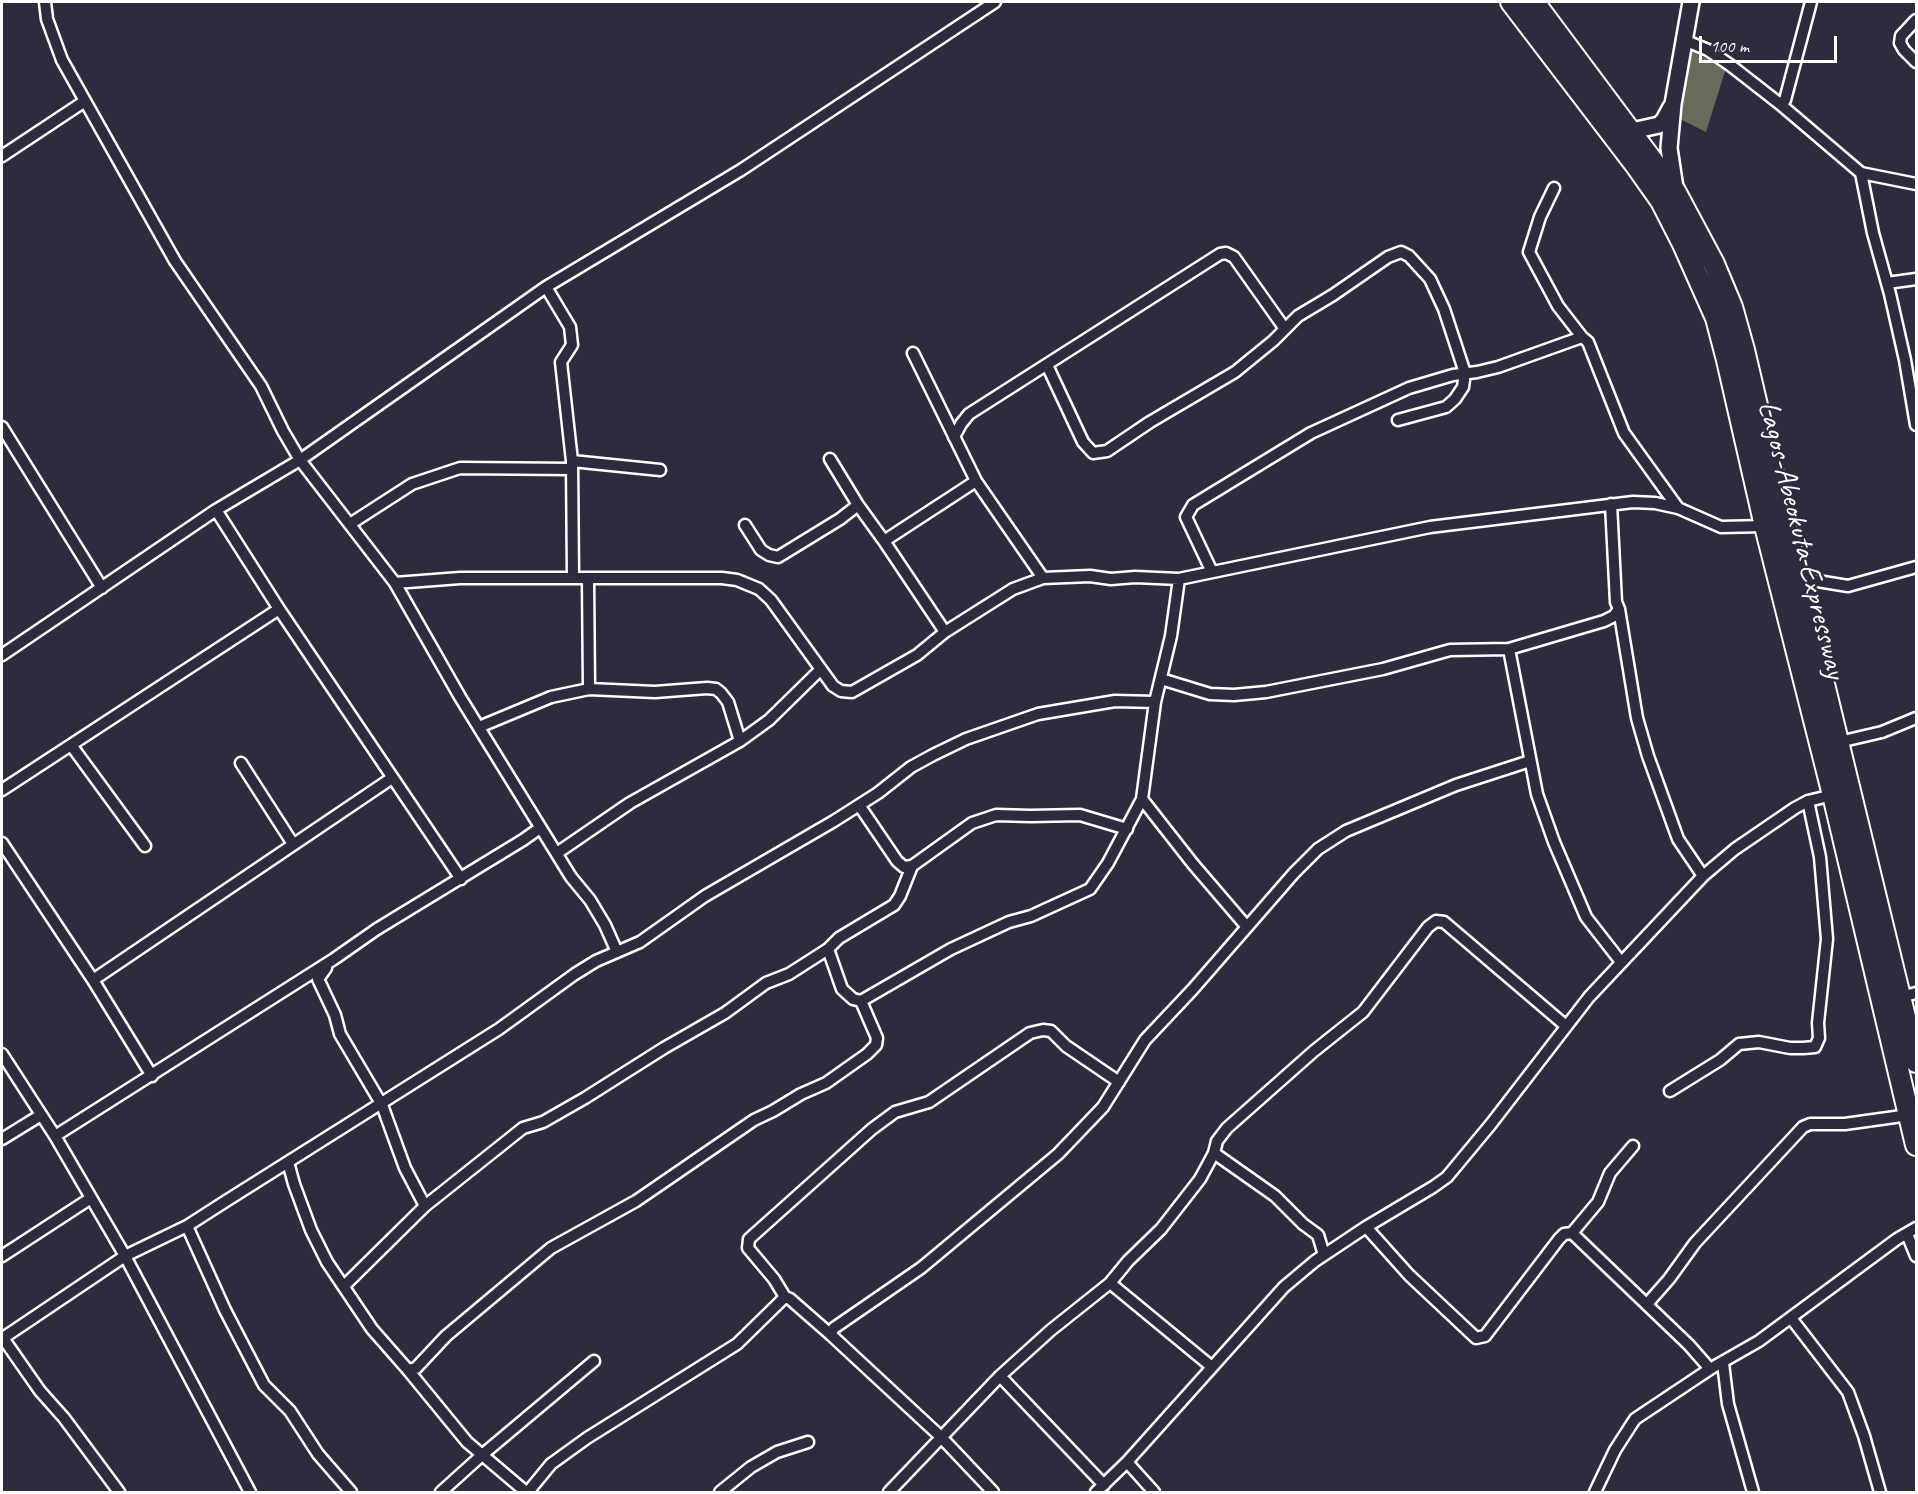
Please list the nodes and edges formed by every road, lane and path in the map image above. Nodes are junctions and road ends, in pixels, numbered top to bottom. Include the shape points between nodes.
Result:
1 (45, 2) edge
2 (995, 2) edge
3 (1511, 2) edge
4 (1534, 2) edge
5 (1691, 2) edge
6 (1811, 2) edge
7 (1917, 20) edge
8 (1684, 40) junction
9 (1917, 62) edge
10 (85, 101) junction
11 (1673, 104) junction
12 (1780, 104) junction
13 (1632, 131) junction
14 (2, 156) edge
15 (1861, 172) junction
16 (1917, 184) edge
17 (1554, 188) dead end
18 (1675, 191) junction
19 (1917, 279) edge
20 (1887, 283) junction
21 (546, 287) junction
22 (1285, 329) junction
23 (1582, 337) junction
24 (914, 352) dead end
25 (1047, 365) junction
26 (1465, 373) junction
27 (1398, 420) dead end
28 (1917, 425) edge
29 (2, 427) edge
30 (954, 437) junction
31 (830, 459) dead end
32 (300, 460) junction
33 (572, 465) junction
34 (660, 470) dead end
35 (976, 481) junction
36 (1611, 504) junction
37 (858, 505) junction
38 (1678, 508) junction
39 (216, 510) junction
40 (350, 524) junction
41 (745, 525) dead end
42 (1765, 526) junction
43 (884, 541) junction
44 (1917, 567) edge
45 (1212, 572) junction
46 (573, 578) junction
47 (588, 578) junction
48 (1043, 578) junction
49 (1799, 578) junction
50 (1179, 579) junction
51 (395, 583) junction
52 (102, 588) junction
53 (279, 609) junction
54 (1619, 609) junction
55 (945, 632) junction
56 (1509, 649) junction
57 (2, 655) edge
58 (820, 670) junction
59 (1161, 679) junction
60 (588, 689) junction
61 (1155, 702) junction
62 (1917, 718) edge
63 (479, 728) junction
64 (740, 741) junction
65 (1839, 742) junction
66 (70, 744) junction
67 (1530, 761) junction
68 (241, 763) dead end
69 (392, 778) junction
70 (2, 790) edge
71 (1833, 795) junction
72 (1142, 799) junction
73 (1808, 801) junction
74 (859, 805) junction
75 (540, 828) junction
76 (1128, 829) junction
77 (2, 843) edge
78 (293, 844) junction
79 (145, 846) dead end
80 (557, 853) junction
81 (912, 866) junction
82 (1703, 876) junction
83 (461, 879) junction
84 (1247, 927) junction
85 (828, 949) junction
86 (617, 952) junction
87 (334, 959) junction
88 (1621, 962) junction
89 (93, 980) junction
90 (1909, 995) edge
91 (861, 1001) junction
92 (1566, 1026) junction
93 (2, 1054) edge
94 (1917, 1062) edge
95 (153, 1076) junction
96 (1119, 1082) junction
97 (1670, 1091) dead end
98 (381, 1105) junction
99 (1909, 1114) junction
100 (41, 1115) junction
101 (56, 1136) junction
102 (2, 1139) edge
103 (1917, 1145) edge
104 (1633, 1146) dead end
105 (1214, 1153) junction
106 (288, 1162) junction
107 (91, 1198) junction
108 (425, 1206) junction
109 (187, 1226) junction
110 (1366, 1227) junction
111 (1912, 1231) edge
112 (1572, 1233) junction
113 (1324, 1255) junction
114 (2, 1256) edge
115 (125, 1256) junction
116 (1917, 1256) edge
117 (1110, 1283) junction
118 (344, 1286) junction
119 (785, 1297) junction
120 (1647, 1304) junction
121 (1791, 1318) junction
122 (830, 1334) junction
123 (2, 1339) edge
124 (594, 1360) dead end
125 (1723, 1363) junction
126 (1212, 1366) junction
127 (1710, 1369) junction
128 (408, 1370) junction
129 (1000, 1376) junction
130 (941, 1437) junction
131 (808, 1442) dead end
132 (482, 1455) junction
133 (1126, 1462) junction
134 (1100, 1489) edge
135 (119, 1492) edge
136 (250, 1492) edge
137 (351, 1492) edge
138 (441, 1492) edge
139 (527, 1492) edge
140 (720, 1492) edge
141 (889, 1492) edge
142 (993, 1492) edge
143 (1154, 1492) edge
144 (1595, 1492) edge
145 (1753, 1492) edge
146 (1880, 1492) edge

1 - 10 street via 62,60
2 - 21 street via 741,171
3 - 42 highway, Lagos-Abeokuta Expressway via 1638,167 1683,244 1716,318
4 - 13 highway, Lagos-Abeokuta Expressway
5 - 8 main road
6 - 12 street via 1785,100
7 - 9 street via 1901,36 1900,43
8 - 11 main road
8 - 12 street via 1708,50
10 - 14 street
10 - 32 street via 176,261 261,386
11 - 13 main road via 1659,125
11 - 18 main road via 1669,148
12 - 15 street
13 - 18 highway, Lagos-Abeokuta Expressway
15 - 16 street
15 - 20 street
17 - 23 street via 1529,252 1558,306
18 - 49 highway, Lagos-Abeokuta Expressway via 1714,264 1731,307
19 - 20 street
20 - 28 street
21 - 32 street
21 - 33 street via 570,327 572,345 561,362
22 - 25 street via 1234,257 1226,253
22 - 25 street via 1235,372 1101,453 1093,453 1083,442
22 - 26 street via 1298,316 1401,252 1430,279
23 - 26 street via 1497,367
23 - 38 street via 1588,342 1624,433
24 - 30 street
25 - 30 street via 969,414
26 - 27 street via 1463,387 1446,407
26 - 45 street via 1409,388 1311,433 1193,505 1186,517
29 - 52 street
30 - 35 street
31 - 37 street
32 - 39 street
32 - 40 street
33 - 34 street
33 - 40 street via 460,468 412,484
33 - 46 street
35 - 43 street
35 - 48 street
36 - 38 street via 1655,503
36 - 45 street via 1430,526
36 - 54 street
37 - 41 street via 778,557 761,550
37 - 43 street
38 - 42 street via 1721,527
39 - 52 street
39 - 53 street
40 - 51 street
42 - 71 highway, Lagos-Abeokuta Expressway
43 - 55 street
44 - 49 street via 1848,586
45 - 50 street
46 - 47 street
46 - 51 street via 460,578
47 - 58 street via 722,578 750,584 771,600
47 - 60 street
48 - 50 street
48 - 55 street via 1013,589
49 - 65 highway, Lagos-Abeokuta Expressway
50 - 59 street
51 - 63 street
52 - 57 street
53 - 66 street
53 - 69 street
54 - 56 street via 1604,621
54 - 82 street via 1637,718 1648,756 1678,839
55 - 58 street via 917,655 852,692 833,686
56 - 59 street via 1450,650 1383,669 1234,695 1210,694
56 - 67 street
58 - 64 street via 769,720
59 - 61 street
60 - 63 street via 551,697
60 - 64 street via 716,689 728,702
61 - 72 street
61 - 74 street via 1115,701 1038,714 966,739 911,767
62 - 65 street via 1882,732
63 - 75 street
64 - 80 street via 630,803
65 - 90 highway, Lagos-Abeokuta Expressway
66 - 70 street
66 - 79 street
67 - 84 street via 1456,785 1346,831 1318,849
67 - 88 street via 1554,842 1586,917
68 - 78 street
69 - 78 street
69 - 83 street
71 - 73 street
71 - 99 highway, Lagos-Abeokuta Expressway
72 - 76 street
72 - 84 street
73 - 82 street via 1735,849
73 - 97 street via 1820,857 1827,939 1815,1047 1739,1044
74 - 81 street via 897,861 904,867
74 - 86 street via 705,896 640,942
75 - 80 street
75 - 83 street
76 - 81 street via 1080,815 996,815 972,823
76 - 91 street via 1090,889 951,949
77 - 89 street
78 - 89 street
80 - 86 street via 590,900
81 - 85 street via 894,905 839,938
82 - 88 street
83 - 87 street
84 - 96 street via 1144,1040
85 - 91 street via 842,989
85 - 108 street via 789,974 766,983 725,1013 585,1098 543,1122 523,1128
86 - 98 street via 575,974 499,1029
87 - 95 street
87 - 98 street via 318,979 340,1034
88 - 92 street
89 - 95 street
90 - 94 highway, Lagos-Abeokuta Expressway
91 - 128 street via 877,1038 867,1054 826,1083 754,1119 636,1201 551,1248 446,1336 416,1368
92 - 105 street via 1444,922 1436,921 1363,1012 1227,1128
92 - 110 street via 1447,1177
93 - 100 street
95 - 101 street
96 - 119 street via 1066,1046 1051,1030 1044,1030 1030,1032 929,1102 895,1112 749,1239 748,1248
96 - 122 street via 1103,1107 1058,1154 921,1268
98 - 106 street
98 - 108 street via 405,1168
99 - 103 highway, Lagos-Abeokuta Expressway
99 - 120 street via 1803,1127 1695,1243
100 - 101 street
100 - 102 street
101 - 107 street
104 - 112 street via 1610,1173 1598,1202
105 - 113 street via 1275,1196 1318,1235
105 - 117 street via 1200,1179 1161,1229
106 - 109 street
106 - 118 street via 311,1230
107 - 114 street
107 - 115 street
108 - 118 street
109 - 115 street
109 - 137 street via 264,1385 290,1411 318,1454
110 - 112 street via 1476,1338 1485,1336 1559,1239
110 - 113 street
111 - 116 street
111 - 121 street
112 - 120 street
113 - 126 street via 1284,1287
115 - 123 street
115 - 136 street
117 - 126 street
117 - 129 street
118 - 128 street via 372,1329
119 - 122 street
119 - 139 street via 737,1344 587,1438 551,1464
120 - 127 street
121 - 125 street
121 - 146 street via 1848,1392
122 - 130 street
123 - 135 street
124 - 132 street
125 - 127 street
125 - 145 street via 1728,1404
126 - 133 street
127 - 144 street via 1635,1419
128 - 132 street
129 - 130 street
129 - 134 street
130 - 141 street
130 - 142 street
131 - 140 street via 759,1462
132 - 138 street
132 - 139 street
133 - 134 street
133 - 143 street

